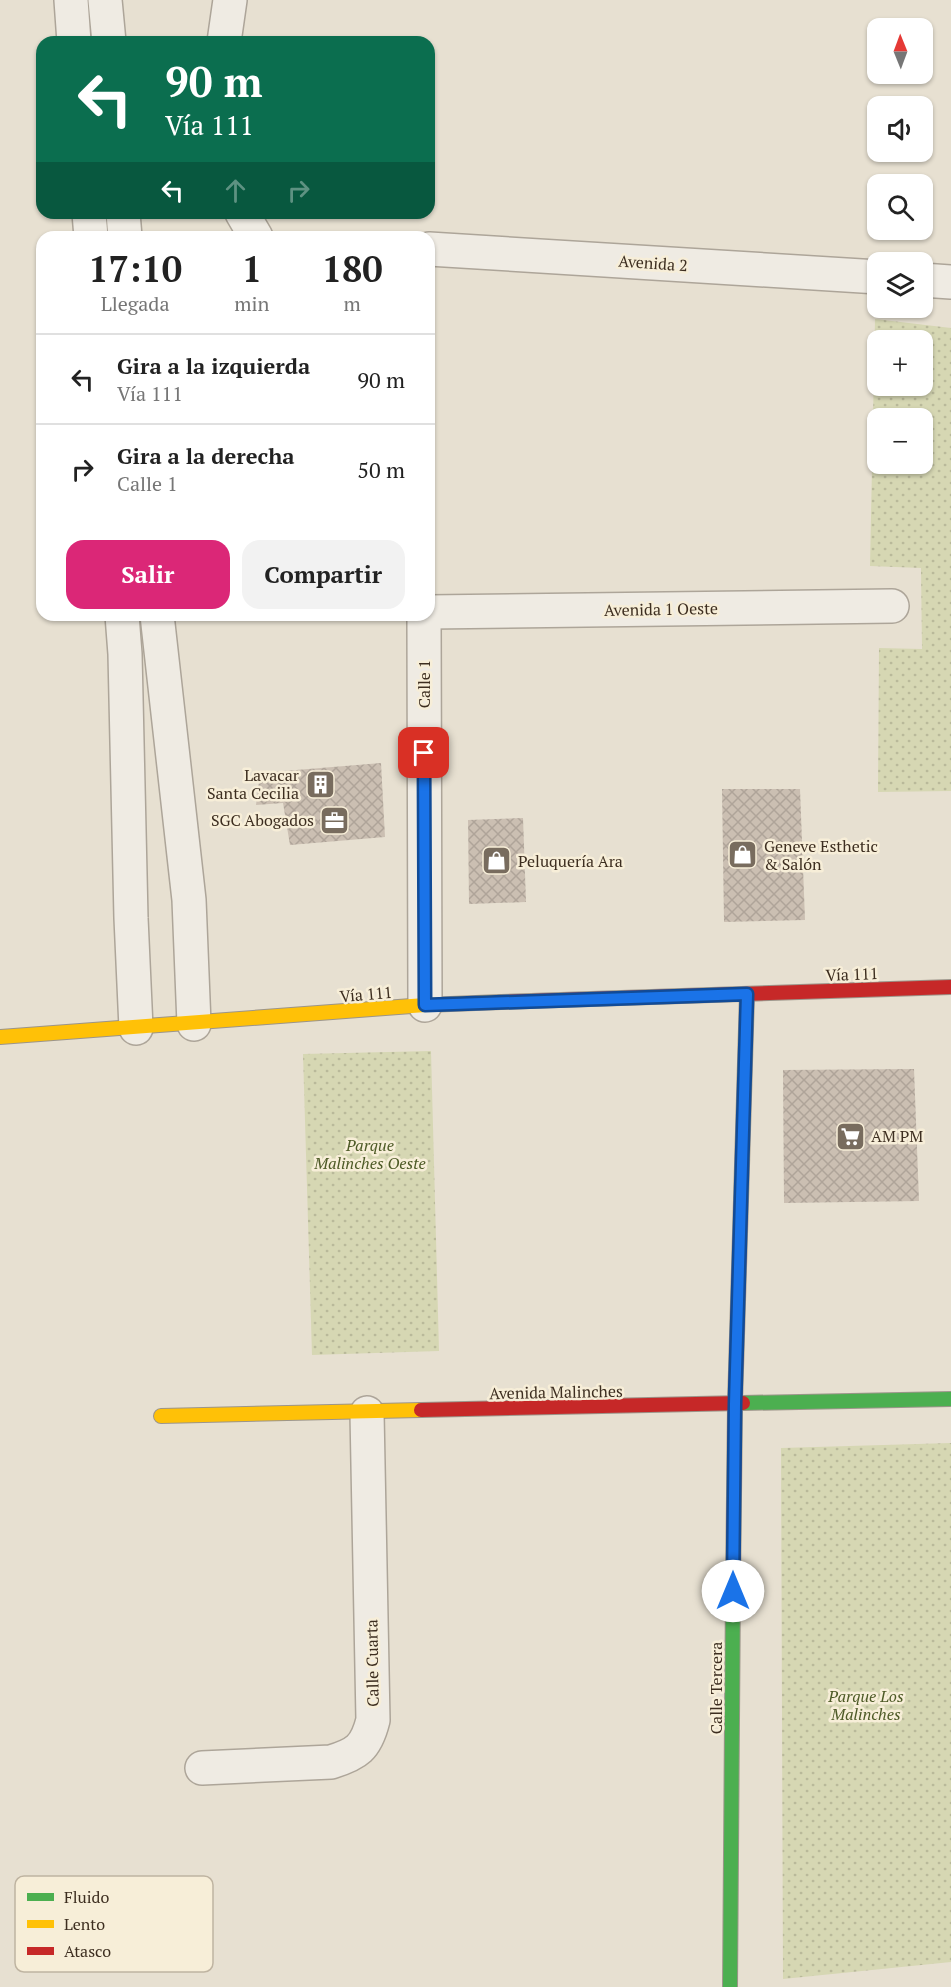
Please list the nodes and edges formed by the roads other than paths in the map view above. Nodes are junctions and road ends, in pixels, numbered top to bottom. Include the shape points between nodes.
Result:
1 (70, 0) edge
2 (105, 0) edge
3 (230, 0) edge
4 (73, 36) edge
5 (108, 36) edge
6 (225, 36) edge
7 (435, 249) edge
8 (867, 277) edge
9 (933, 281) edge
10 (951, 282) edge
11 (892, 606) dead end
12 (435, 612) edge
13 (122, 621) edge
14 (157, 621) edge
15 (424, 621) edge
16 (160, 653) junction
17 (125, 654) junction
18 (951, 987) edge
19 (747, 994) junction
20 (425, 1005) junction
21 (194, 1024) junction
22 (136, 1028) junction
23 (0, 1037) edge
24 (951, 1399) edge
25 (735, 1404) junction
26 (367, 1413) junction
27 (161, 1416) dead end
28 (202, 1768) dead end
29 (730, 1987) edge

1 - 4 street
2 - 5 street
3 - 6 street
7 - 8 street, Avenida 2
9 - 10 street
11 - 12 street, Avenida 1 Oeste
13 - 17 street
14 - 16 street
15 - 20 street, Calle 1
16 - 17 street
16 - 21 street via 189,900
17 - 22 street
18 - 19 street, Vía 111
19 - 20 street, Vía 111
19 - 25 street, Calle Tercera
20 - 21 street, Vía 111
21 - 22 street, Vía 111
22 - 23 street, Vía 111
24 - 25 street, Avenida Malinches
25 - 26 street, Avenida Malinches
25 - 29 street, Calle Tercera
26 - 27 street, Avenida Malinches
26 - 28 street, Calle Cuarta via 373,1720 370,1733 362,1747 331,1762

